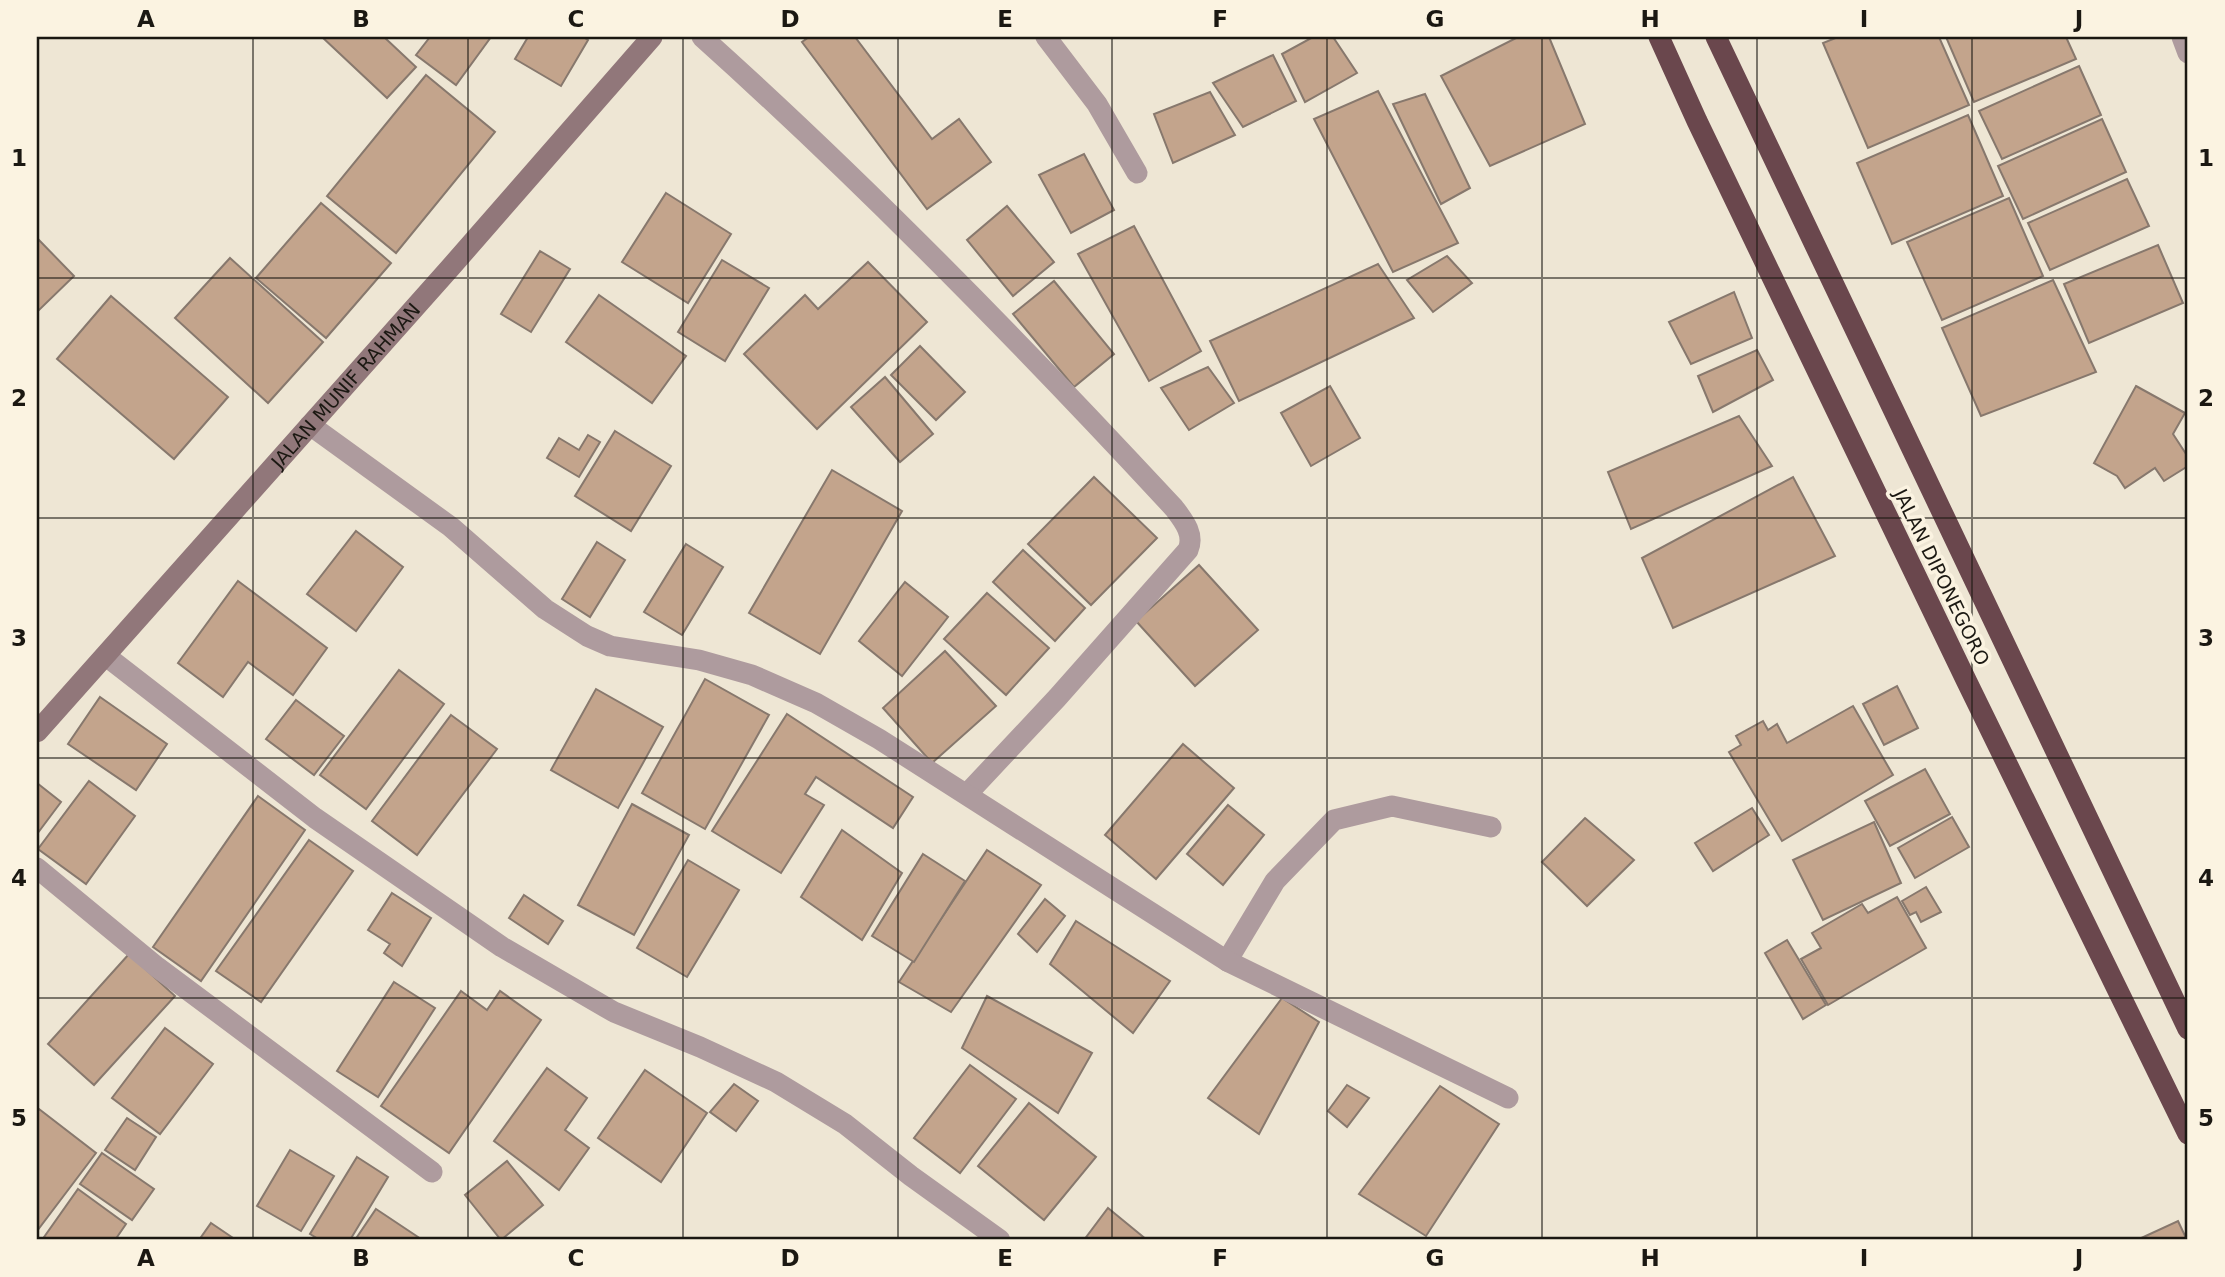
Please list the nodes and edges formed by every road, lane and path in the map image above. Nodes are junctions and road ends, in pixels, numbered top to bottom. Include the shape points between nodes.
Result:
1 (652, 37) edge
2 (702, 37) edge
3 (1046, 37) edge
4 (1659, 37) edge
5 (1716, 37) edge
6 (2182, 37) edge
7 (2188, 53) edge
8 (1137, 173) dead end
9 (310, 425) junction
10 (106, 656) junction
11 (37, 732) edge
12 (967, 794) junction
13 (1491, 827) dead end
14 (37, 868) edge
15 (1227, 961) junction
16 (2188, 1029) edge
17 (1508, 1097) dead end
18 (2188, 1134) edge
19 (432, 1172) dead end
20 (1000, 1240) edge

1 - 9 street, JALAN MUNIF RAHMAN
2 - 12 street via 925,250 1093,421 1174,508 1188,530 1188,550
3 - 8 street via 1097,104
4 - 18 highway, JALAN DIPONEGORO
5 - 16 highway, JALAN DIPONEGORO
6 - 7 street
9 - 10 street, JALAN MUNIF RAHMAN
9 - 12 street via 451,527 545,609 587,636 610,646 699,660 752,675 816,703
10 - 11 street, JALAN MUNIF RAHMAN
10 - 20 street via 315,818 502,947 614,1012 776,1082 845,1124
12 - 15 street
13 - 15 street via 1392,806 1334,820 1275,881
14 - 19 street via 157,967
15 - 17 street

